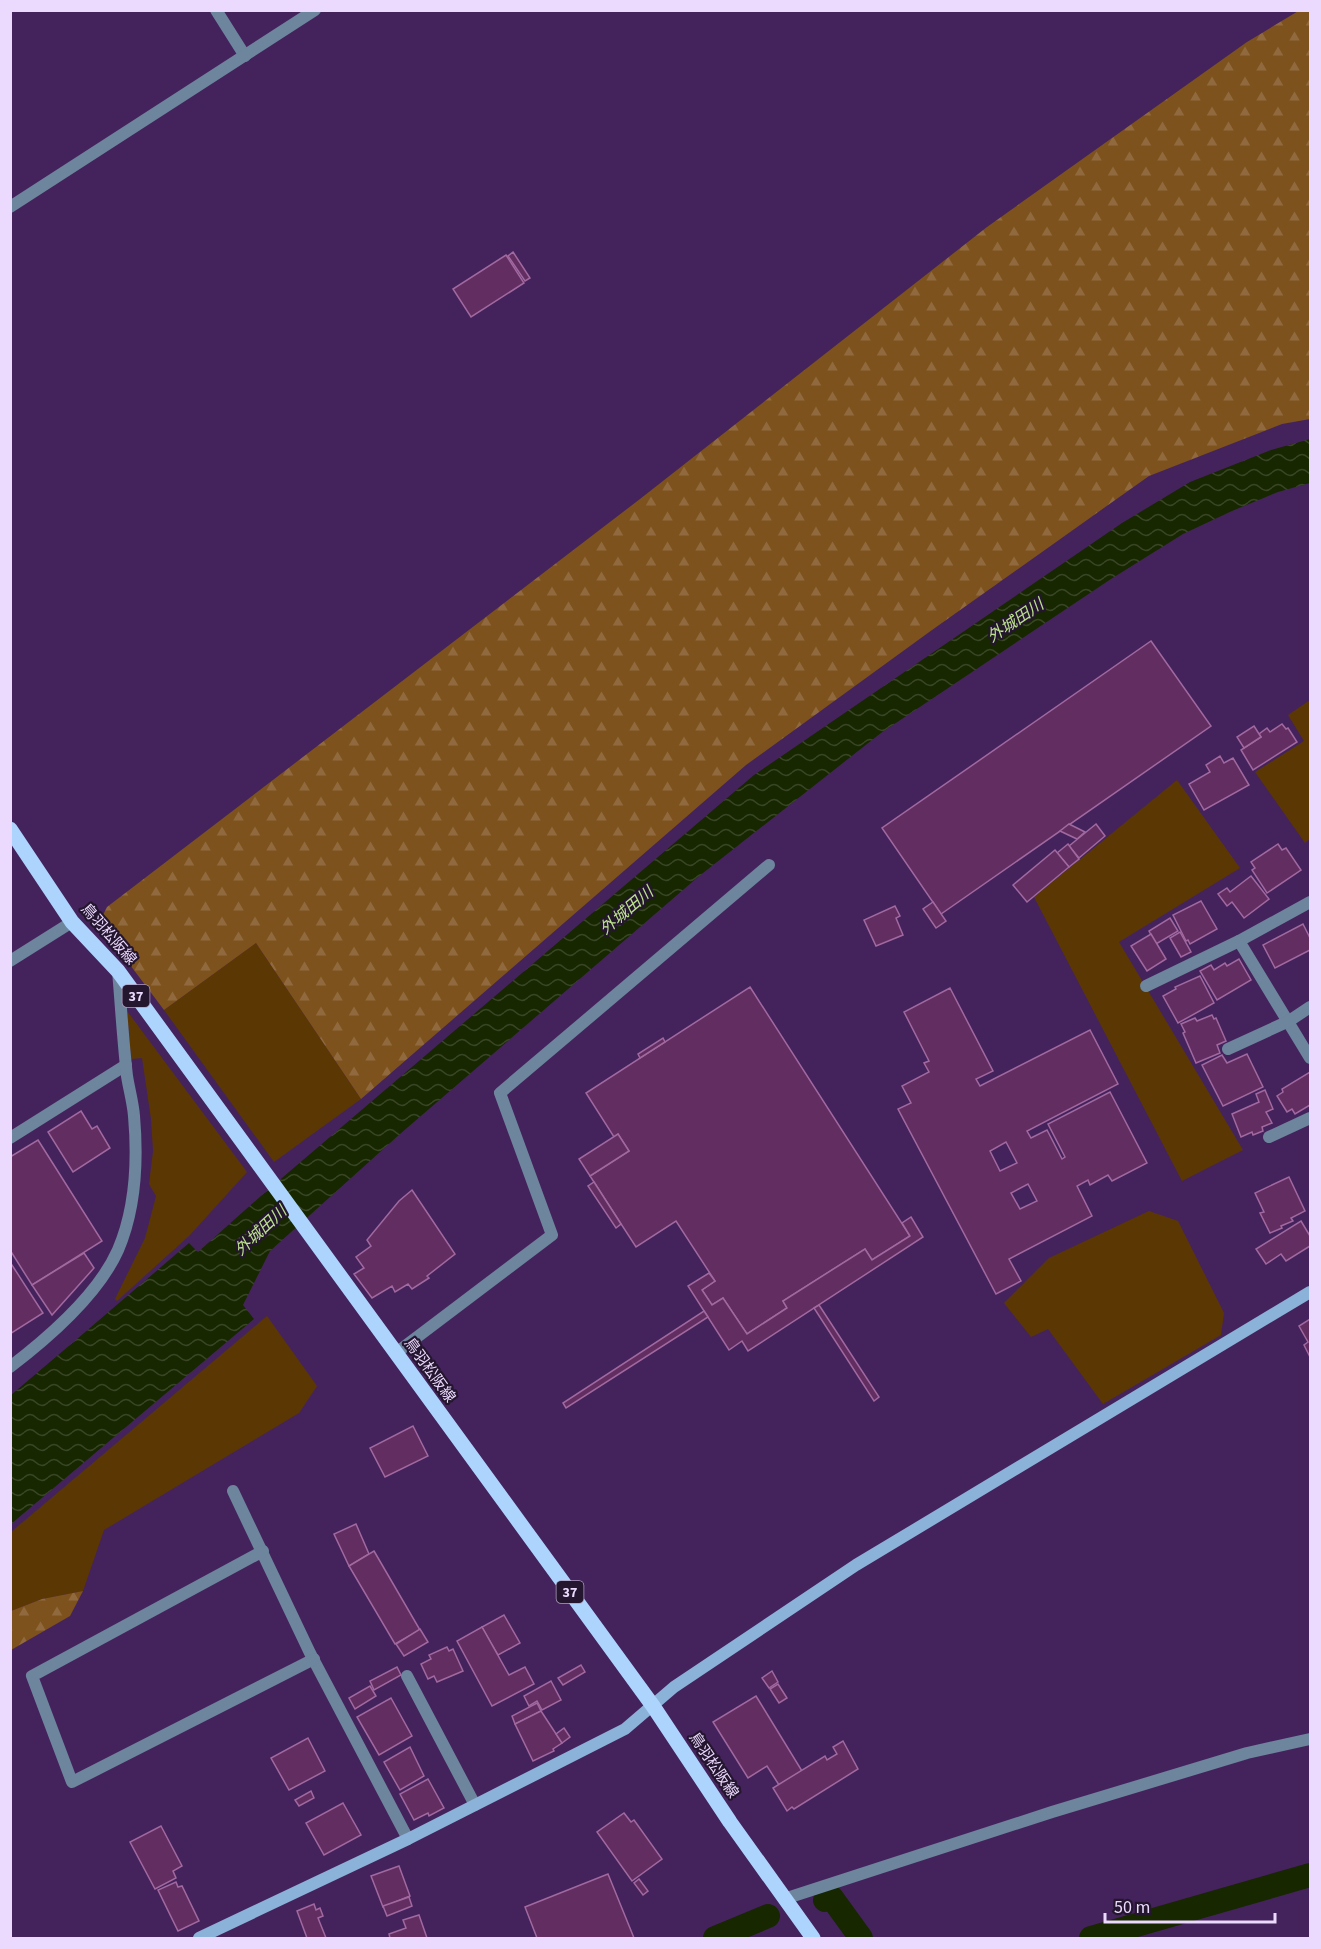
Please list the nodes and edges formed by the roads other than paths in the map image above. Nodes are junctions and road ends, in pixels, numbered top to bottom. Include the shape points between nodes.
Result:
1 (216, 10) edge
2 (315, 10) edge
3 (245, 56) junction
4 (10, 207) edge
5 (10, 829) edge
6 (770, 865) dead end
7 (1311, 902) edge
8 (72, 922) junction
9 (1239, 941) junction
10 (10, 960) edge
11 (118, 971) junction
12 (1146, 986) dead end
13 (1311, 1007) edge
14 (1289, 1021) junction
15 (1228, 1049) dead end
16 (1311, 1058) edge
17 (126, 1065) junction
18 (1311, 1118) edge
19 (1269, 1137) dead end
20 (10, 1138) edge
21 (1311, 1292) edge
22 (396, 1353) junction
23 (10, 1368) edge
24 (233, 1491) dead end
25 (263, 1551) junction
26 (314, 1659) junction
27 (407, 1676) dead end
28 (653, 1706) junction
29 (1311, 1739) edge
30 (475, 1805) junction
31 (408, 1839) junction
32 (784, 1899) junction
33 (199, 1938) edge
34 (813, 1938) edge

1 - 3 street
2 - 3 street
3 - 4 street
5 - 8 main road, 鳥羽松阪線 / 37
6 - 22 street via 500,1093 552,1235
7 - 9 street
8 - 10 street
8 - 11 main road, 鳥羽松阪線 / 37
9 - 12 street
9 - 14 street
11 - 17 street
11 - 22 main road, 鳥羽松阪線 / 37
13 - 14 street
14 - 15 street
14 - 16 street
17 - 20 street
17 - 23 street via 134,1116 136,1168 130,1213 117,1251 89,1294
18 - 19 street
21 - 28 street via 856,1565 674,1687
22 - 28 main road, 鳥羽松阪線 / 37
24 - 25 street
25 - 26 street
25 - 26 street via 32,1676 72,1782
26 - 31 street
27 - 30 street
28 - 30 street via 625,1729
28 - 32 main road, 鳥羽松阪線 / 37
29 - 32 street via 1247,1753 1063,1808
30 - 31 street
31 - 33 street
32 - 34 main road, 鳥羽松阪線 / 37

